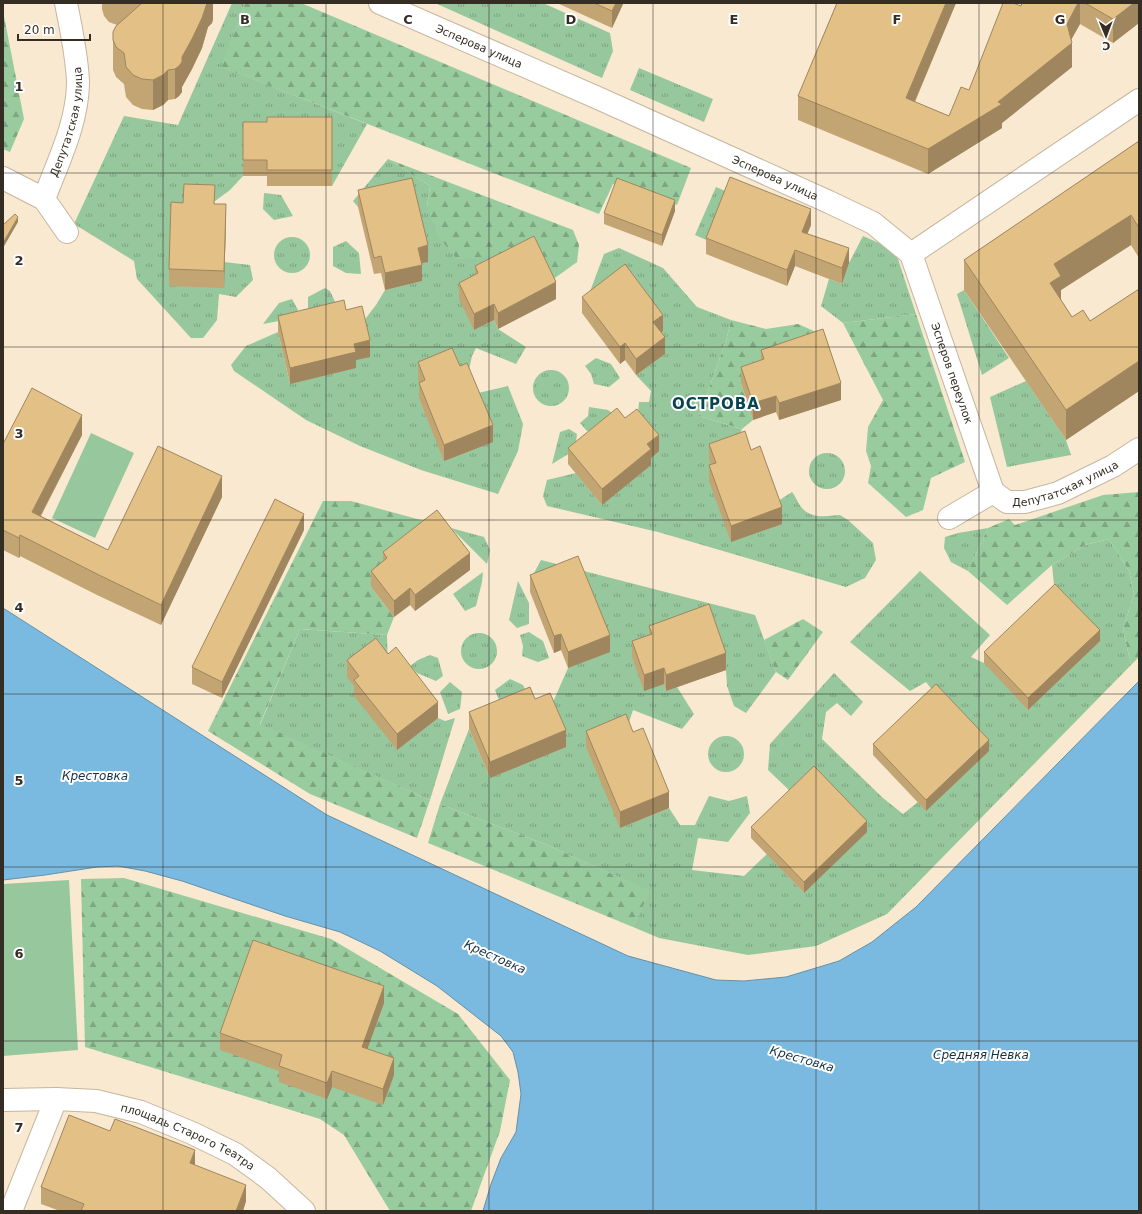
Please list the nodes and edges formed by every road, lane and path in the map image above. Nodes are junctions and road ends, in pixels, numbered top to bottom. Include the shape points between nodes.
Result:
1 (66, 3) edge
2 (380, 3) edge
3 (1139, 100) edge
4 (3, 178) edge
5 (44, 199) junction
6 (67, 232) dead end
7 (911, 254) junction
8 (1139, 449) edge
9 (993, 492) junction
10 (949, 518) dead end
11 (56, 1099) junction
12 (3, 1100) edge
13 (11, 1211) edge
14 (304, 1211) edge

1 - 5 street, Депутатская улица via 78,83 74,115
2 - 7 street, Эсперова улица via 829,202 873,224
3 - 7 street
4 - 5 street
5 - 6 street
7 - 9 street, Эсперов переулок
8 - 9 street, Депутатская улица via 1113,466 1058,493 1025,502 1007,502
9 - 10 street, Депутатская улица
11 - 12 street, площадь Старого Театра
11 - 13 street
11 - 14 street, площадь Старого Театра via 96,1101 126,1108 192,1133 235,1154 268,1178

